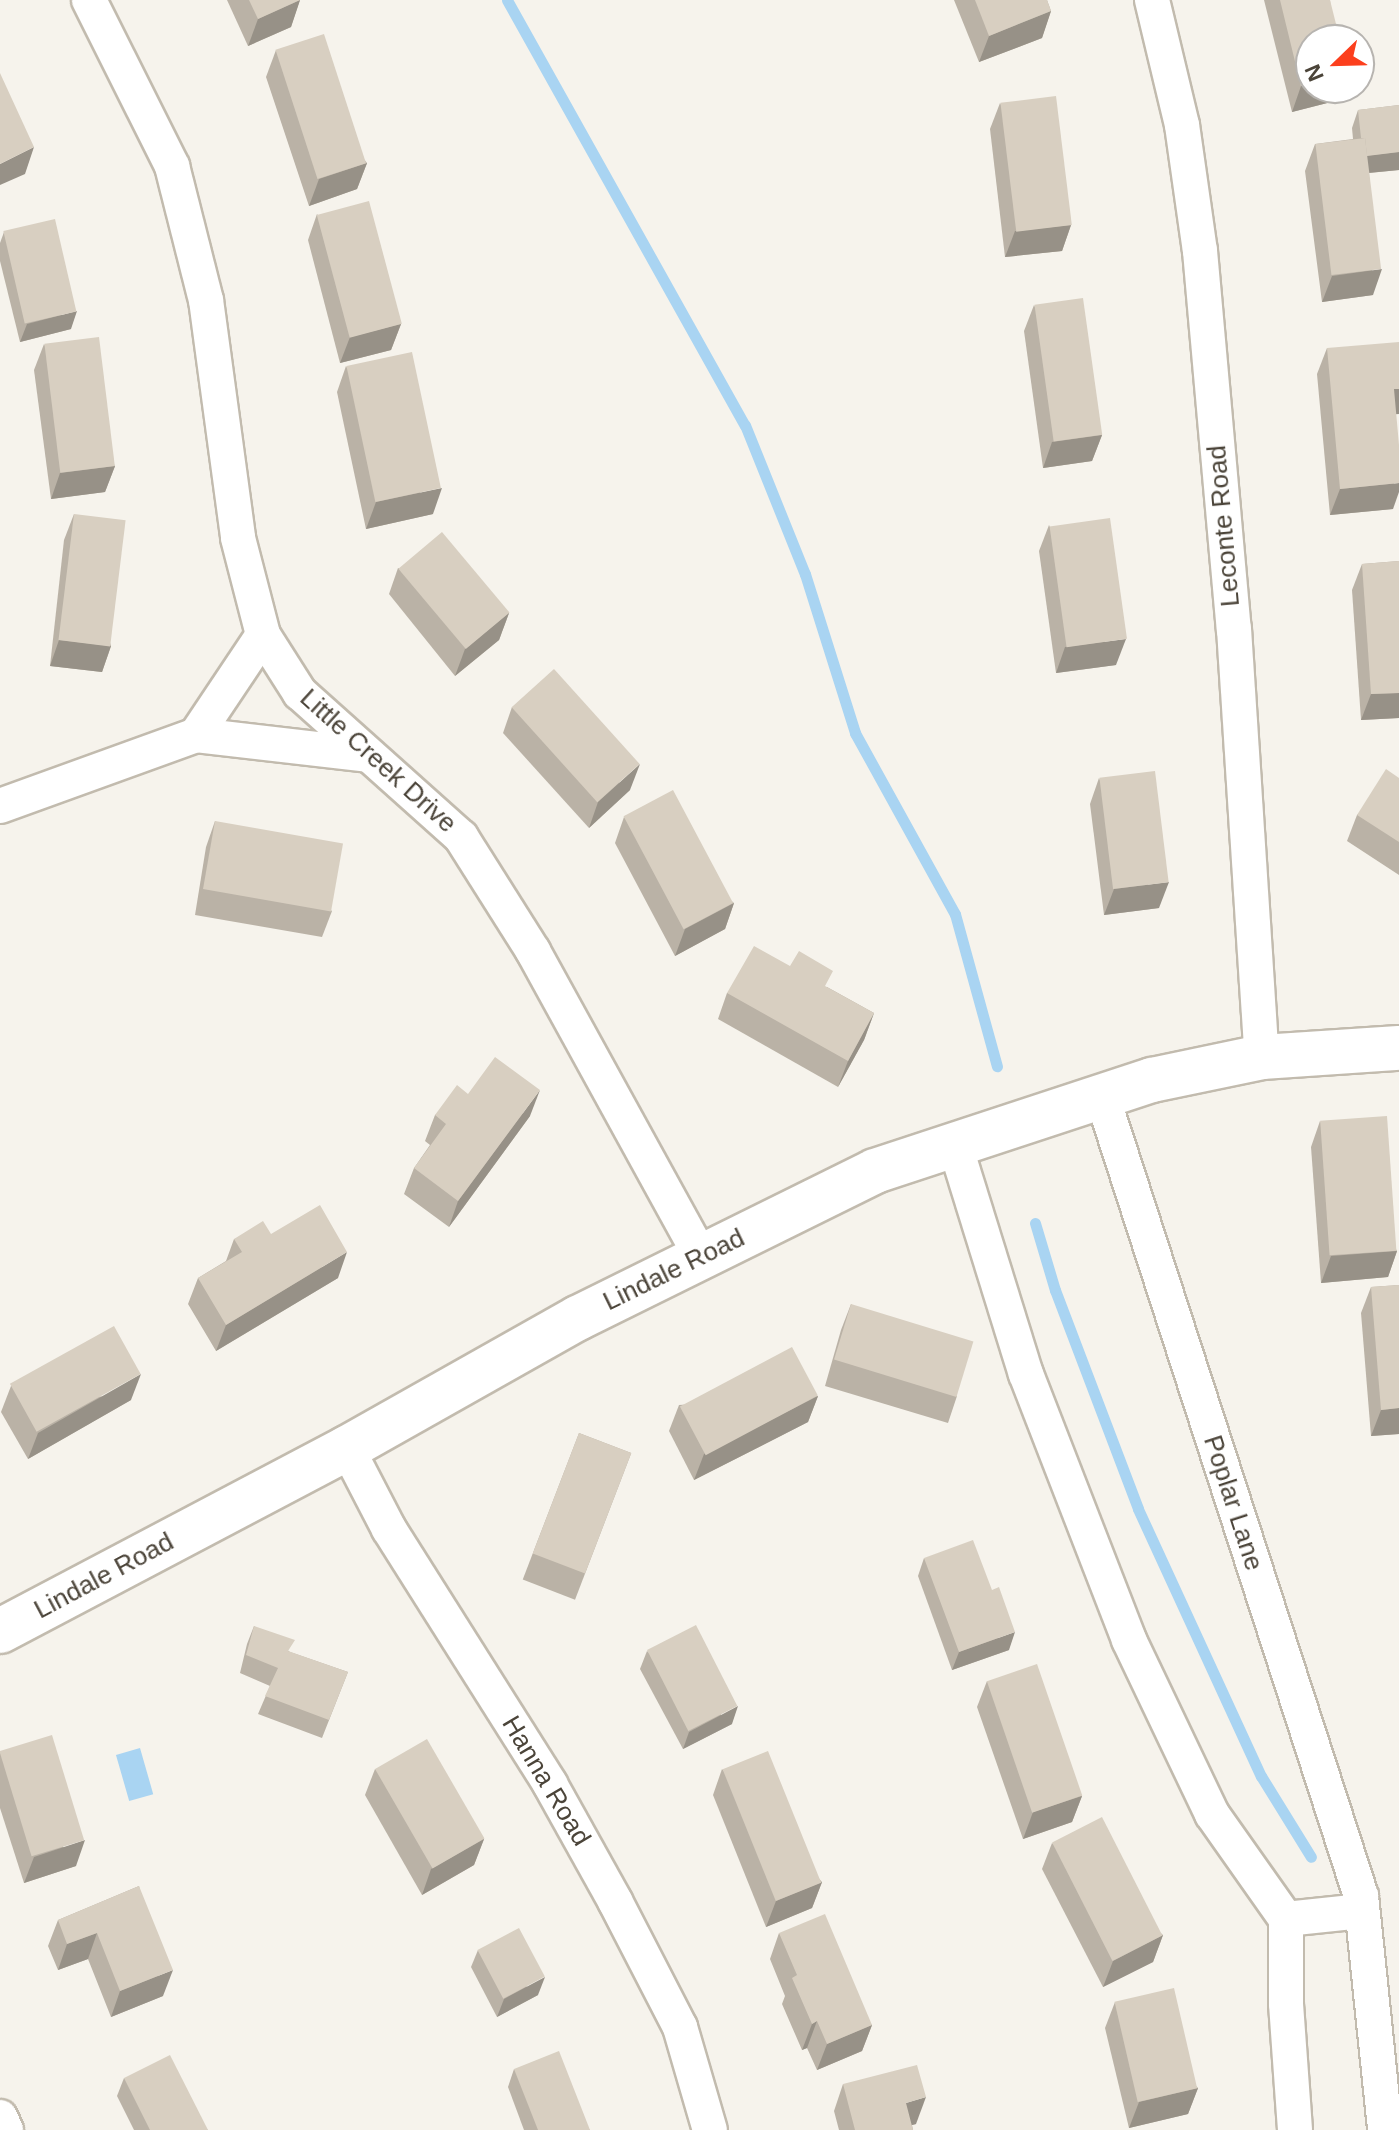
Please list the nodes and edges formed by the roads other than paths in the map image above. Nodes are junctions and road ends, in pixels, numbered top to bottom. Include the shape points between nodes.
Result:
1 (89, 0) edge
2 (1152, 0) edge
3 (263, 635) junction
4 (196, 735) junction
5 (368, 755) junction
6 (0, 806) edge
7 (1399, 1048) edge
8 (1262, 1057) junction
9 (1102, 1096) junction
10 (955, 1145) junction
11 (701, 1257) junction
12 (347, 1448) junction
13 (0, 1631) edge
14 (1362, 1911) junction
15 (1286, 1919) junction
16 (0, 2117) edge
17 (6, 2130) edge
18 (710, 2130) edge
19 (1295, 2130) edge
20 (1385, 2130) edge

1 - 3 street, Little Creek Drive via 172,166 206,300 238,538
2 - 8 street, Leconte Road via 1182,125 1200,251 1234,629
3 - 4 street
3 - 5 street, Little Creek Drive via 300,693
4 - 5 street
4 - 6 street
5 - 11 street, Little Creek Drive via 461,837 533,951
7 - 8 street, Lindale Road
8 - 9 street, Lindale Road
9 - 10 street, Lindale Road
9 - 14 street, Poplar Lane
10 - 11 street, Lindale Road via 875,1171
10 - 15 street via 1026,1374 1129,1640 1212,1814
11 - 12 street, Lindale Road via 578,1318
12 - 13 street, Lindale Road
12 - 18 street, Hanna Road via 389,1529 550,1784 615,1901 680,2027
14 - 15 street
14 - 20 street, Poplar Lane
15 - 19 street
16 - 17 street

